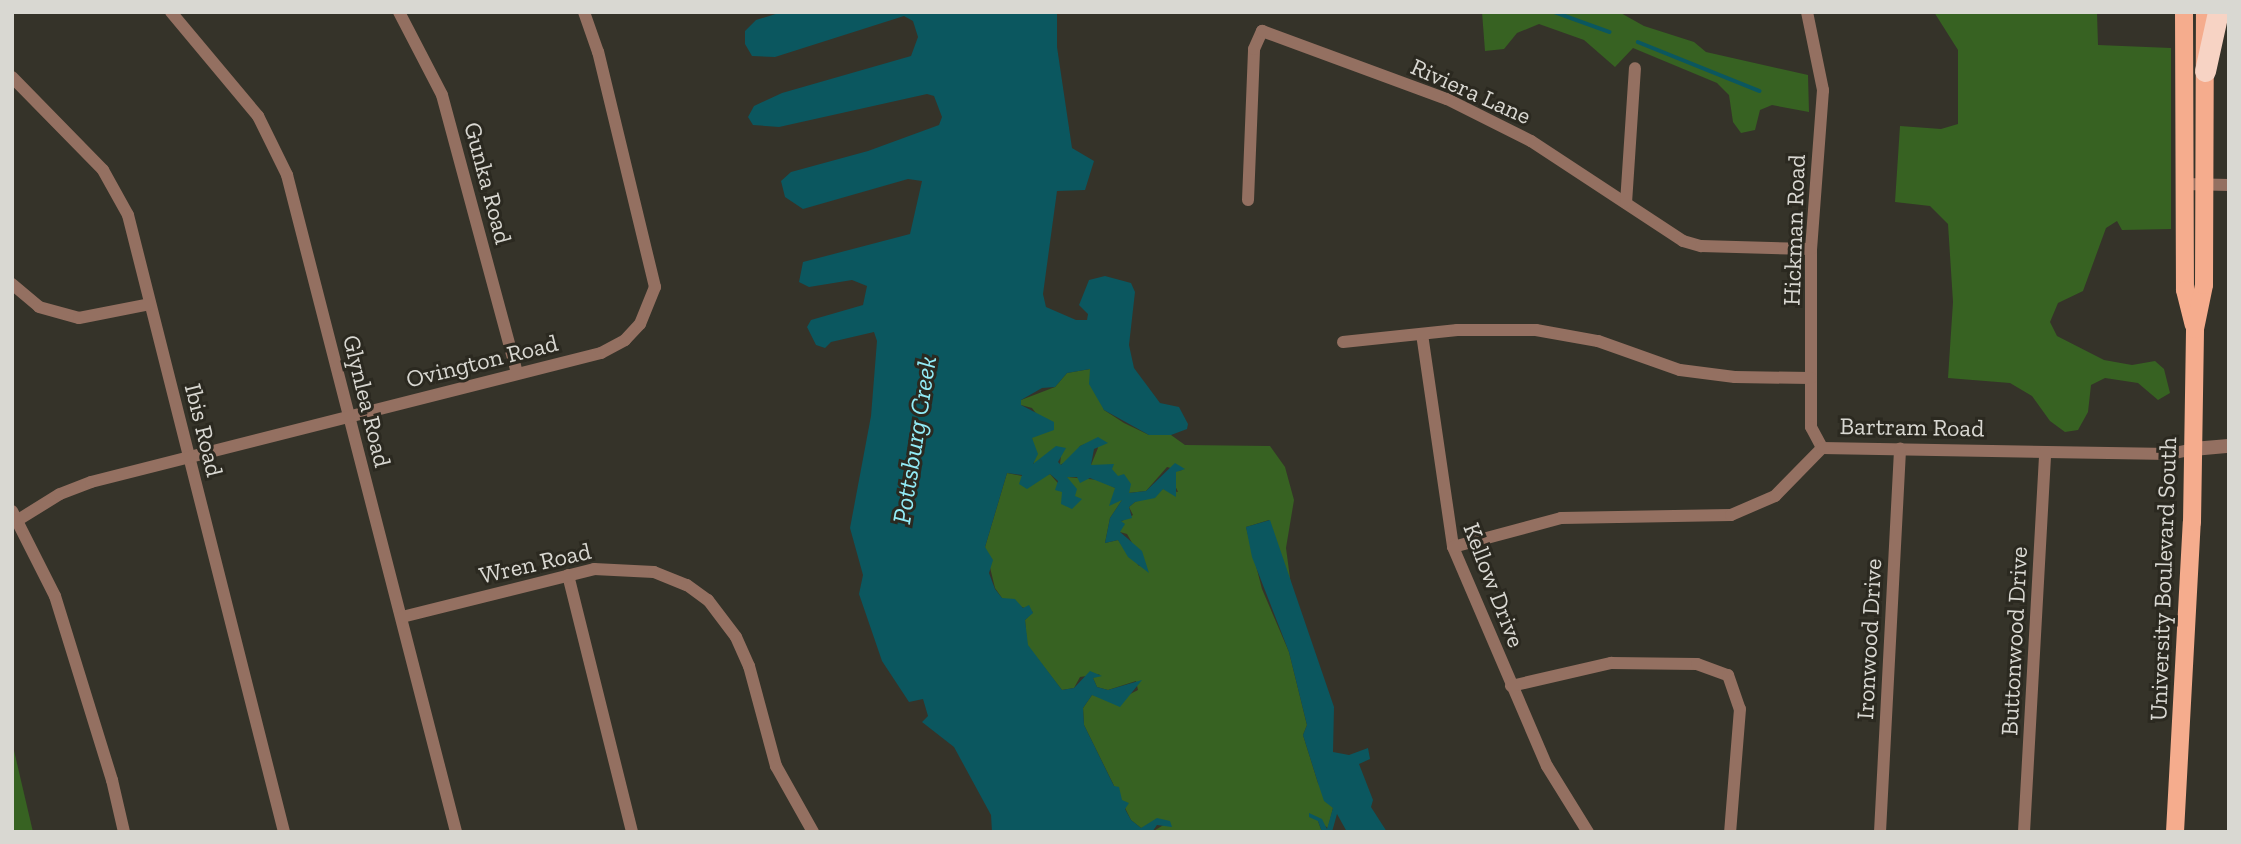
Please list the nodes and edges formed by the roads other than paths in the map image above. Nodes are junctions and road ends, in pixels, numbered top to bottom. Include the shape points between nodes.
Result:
1 (171, 12) edge
2 (398, 12) edge
3 (584, 12) edge
4 (1807, 12) edge
5 (2184, 12) edge
6 (2205, 12) edge
7 (2218, 12) edge
8 (1635, 68) dead end
9 (2205, 71) junction
10 (12, 77) edge
11 (2184, 184) junction
12 (2205, 184) junction
13 (2229, 184) edge
14 (1248, 200) dead end
15 (1626, 203) junction
16 (1811, 249) junction
17 (12, 284) edge
18 (150, 304) junction
19 (2195, 329) junction
20 (1422, 334) junction
21 (1343, 342) dead end
22 (517, 373) junction
23 (1811, 379) junction
24 (350, 417) junction
25 (2229, 446) edge
26 (1822, 449) junction
27 (1900, 449) junction
28 (2193, 449) junction
29 (2045, 453) junction
30 (190, 458) junction
31 (15, 515) edge
32 (1453, 547) junction
33 (568, 575) junction
34 (402, 617) junction
35 (1511, 686) junction
36 (124, 832) edge
37 (284, 832) edge
38 (456, 832) edge
39 (632, 832) edge
40 (813, 832) edge
41 (1588, 832) edge
42 (1730, 832) edge
43 (1880, 832) edge
44 (2024, 832) edge
45 (2175, 832) edge

1 - 24 street, Glynlea Road via 258,116 276,148 293,194
2 - 22 street, Gunka Road via 442,95
3 - 22 street, Ovington Road via 656,287 640,324 625,340 601,353
4 - 16 street, Hickman Road via 1823,90
5 - 11 main road, University Boulevard South
6 - 9 main road, University Boulevard South
7 - 9 highway
8 - 15 street
9 - 12 main road, University Boulevard South
10 - 18 street, Ibis Road via 118,191
11 - 12 street
11 - 19 main road, University Boulevard South via 2185,290
12 - 13 street
12 - 19 main road, University Boulevard South via 2204,285
14 - 15 street, Riviera Lane via 1254,49 1262,31 1447,99 1531,141
15 - 16 street, Riviera Lane via 1683,241 1701,246
16 - 23 street, Hickman Road
17 - 18 street via 39,307 58,315 96,317
18 - 30 street, Ibis Road
19 - 28 main road, University Boulevard South
20 - 21 street
20 - 23 street via 1536,330 1598,341 1680,370
20 - 32 street, Kellow Drive
22 - 24 street, Ovington Road
23 - 26 street, Hickman Road via 1811,427
24 - 30 street, Ovington Road
24 - 34 street, Glynlea Road
25 - 28 street, Bartram Road
26 - 27 street, Bartram Road
26 - 32 street, Bartram Road via 1775,496 1731,516 1561,518
27 - 29 street, Bartram Road
27 - 43 street, Ironwood Drive
28 - 29 street, Bartram Road via 2170,454
28 - 45 main road, University Boulevard South
29 - 44 street, Buttonwood Drive
30 - 31 street, Ovington Road via 91,482
30 - 37 street, Ibis Road
31 - 36 street via 55,596 113,780
32 - 35 street, Kellow Drive
33 - 34 street, Wren Road
33 - 39 street
33 - 40 street, Wren Road via 611,567 654,572 708,600 741,647 776,766
34 - 38 street, Glynlea Road
35 - 41 street, Kellow Drive via 1563,796
35 - 42 street via 1611,663 1697,664 1728,675 1740,709

